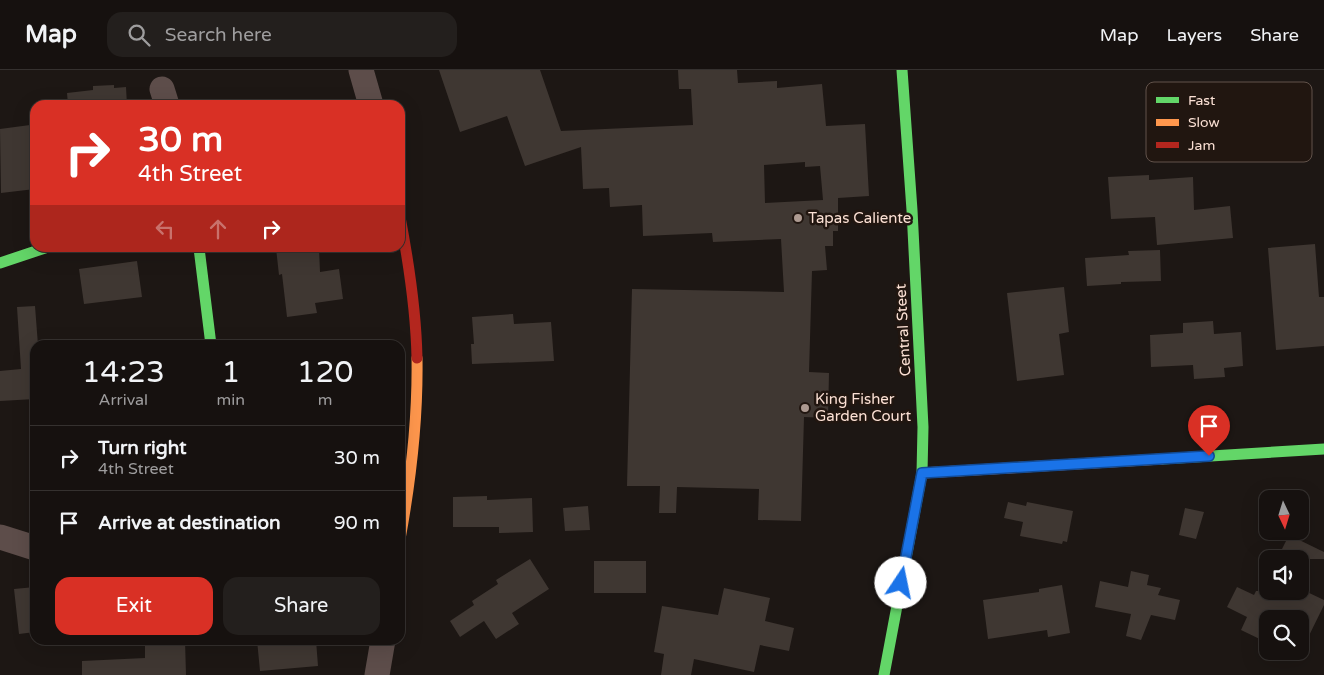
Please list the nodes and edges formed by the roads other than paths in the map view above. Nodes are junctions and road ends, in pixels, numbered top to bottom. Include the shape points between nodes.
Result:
1 (361, 70) edge
2 (902, 70) edge
3 (370, 100) edge
4 (405, 238) edge
5 (33, 252) edge
6 (199, 252) edge
7 (0, 263) edge
8 (210, 340) edge
9 (1324, 450) edge
10 (922, 473) junction
11 (405, 510) edge
12 (0, 537) edge
13 (30, 546) edge
14 (381, 645) edge
15 (376, 675) edge
16 (884, 675) edge

1 - 3 street
2 - 10 street, Central Steet via 923,427
4 - 11 street via 416,320 417,402
5 - 7 street
6 - 8 street
9 - 10 street
10 - 16 street, Central Steet
12 - 13 street
14 - 15 street

